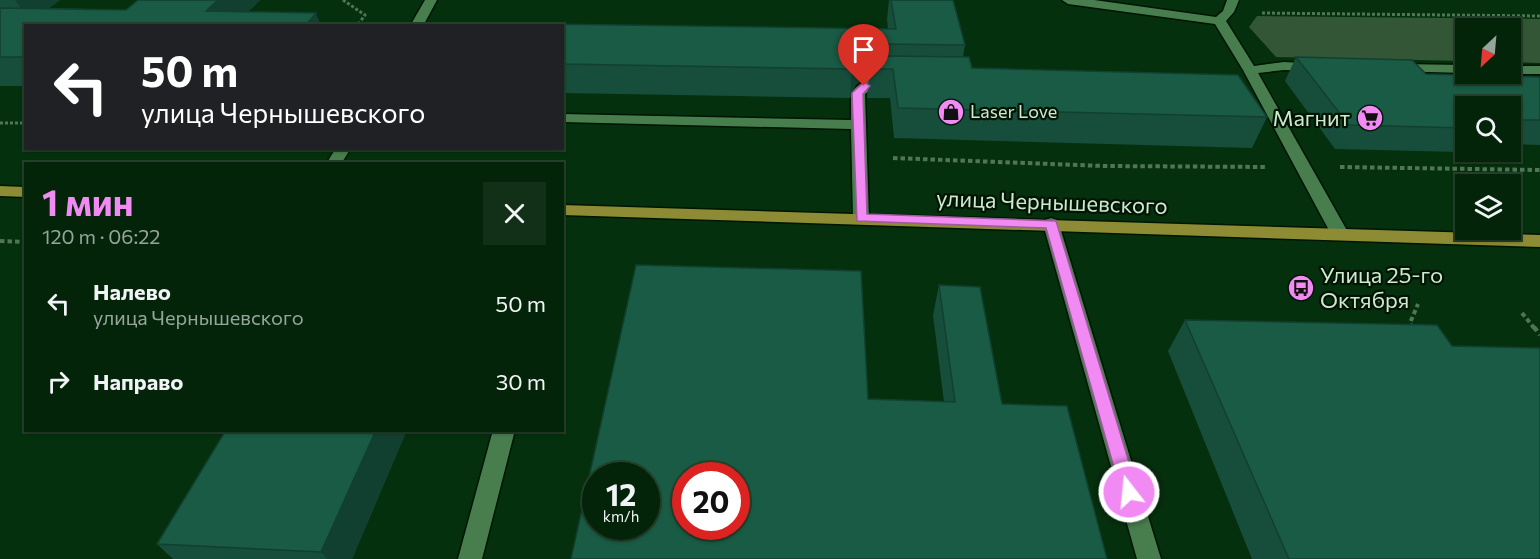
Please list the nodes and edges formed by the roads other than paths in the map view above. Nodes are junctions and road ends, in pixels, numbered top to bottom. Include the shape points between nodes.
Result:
1 (431, 0) edge
2 (1068, 0) edge
3 (1227, 11) edge
4 (417, 24) edge
5 (1329, 67) edge
6 (1386, 68) edge
7 (1455, 69) edge
8 (1250, 70) junction
9 (1521, 70) edge
10 (1540, 70) edge
11 (910, 78) edge
12 (564, 118) edge
13 (857, 124) junction
14 (0, 191) edge
15 (24, 192) edge
16 (564, 211) edge
17 (861, 218) junction
18 (1051, 224) junction
19 (1340, 234) junction
20 (1540, 241) edge
21 (503, 432) edge
22 (470, 559) edge
23 (1149, 559) edge

1 - 4 street
2 - 3 street
3 - 8 street
5 - 8 street
6 - 7 street
8 - 19 street
9 - 10 street
11 - 13 street via 879,80 864,86 858,93
12 - 13 street
13 - 17 street
14 - 15 main road
16 - 17 main road, улица Чернышевского
17 - 18 main road, улица Чернышевского
18 - 19 main road, улица Чернышевского
18 - 23 street
19 - 20 main road, улица Чернышевского
21 - 22 street

